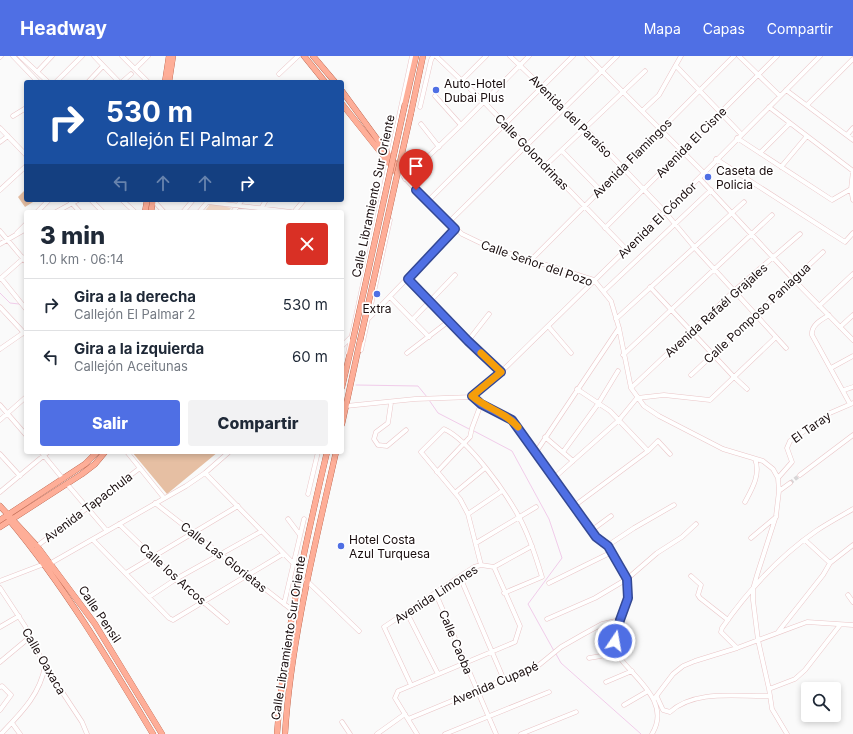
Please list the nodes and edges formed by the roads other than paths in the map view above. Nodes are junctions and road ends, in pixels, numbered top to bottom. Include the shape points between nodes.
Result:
1 (13, 56) edge
2 (20, 56) edge
3 (52, 56) edge
4 (82, 56) edge
5 (94, 56) edge
6 (122, 56) edge
7 (148, 56) edge
8 (169, 56) edge
9 (173, 56) edge
10 (298, 56) edge
11 (304, 56) edge
12 (313, 56) edge
13 (412, 56) edge
14 (416, 56) edge
15 (424, 56) edge
16 (435, 56) edge
17 (486, 56) edge
18 (510, 56) edge
19 (529, 56) edge
20 (573, 56) edge
21 (588, 56) edge
22 (617, 56) edge
23 (681, 56) edge
24 (734, 56) edge
25 (739, 56) edge
26 (777, 56) edge
27 (820, 56) edge
28 (853, 59) edge
29 (319, 62) junction
30 (520, 65) junction
31 (103, 66) junction
32 (676, 66) junction
33 (313, 67) junction
34 (135, 69) junction
35 (603, 70) junction
36 (645, 71) dead end
37 (37, 72) junction
38 (131, 74) dead end
39 (279, 74) dead end
40 (758, 75) junction
41 (36, 80) edge
42 (46, 80) edge
43 (58, 80) edge
44 (90, 80) edge
45 (117, 80) edge
46 (124, 80) edge
47 (146, 80) edge
48 (165, 80) edge
49 (169, 80) edge
50 (323, 80) edge
51 (333, 80) edge
52 (462, 80) junction
53 (542, 87) junction
54 (700, 90) junction
55 (786, 90) junction
56 (623, 91) junction
57 (344, 94) edge
58 (435, 96) dead end
59 (780, 96) junction
60 (484, 102) junction
61 (807, 104) junction
62 (344, 107) edge
63 (769, 107) junction
64 (420, 108) dead end
65 (24, 109) edge
66 (564, 109) junction
67 (642, 111) junction
68 (720, 112) junction
69 (13, 116) dead end
70 (790, 123) junction
71 (421, 124) dead end
72 (505, 124) junction
73 (462, 125) junction
74 (0, 128) edge
75 (585, 128) junction
76 (853, 128) edge
77 (660, 130) junction
78 (847, 135) junction
79 (8, 136) junction
80 (739, 136) junction
81 (807, 136) junction
82 (853, 140) edge
83 (0, 142) edge
84 (439, 146) junction
85 (526, 146) junction
86 (562, 151) junction
87 (682, 151) junction
88 (24, 153) edge
89 (760, 153) junction
90 (390, 155) junction
91 (716, 159) junction
92 (388, 163) junction
93 (545, 166) junction
94 (781, 166) junction
95 (24, 168) edge
96 (622, 168) junction
97 (704, 172) junction
98 (401, 174) junction
99 (699, 178) junction
100 (851, 189) junction
101 (0, 190) edge
102 (600, 190) junction
103 (644, 190) junction
104 (711, 190) junction
105 (853, 200) edge
106 (47, 202) edge
107 (70, 202) edge
108 (93, 202) edge
109 (124, 202) edge
110 (155, 202) edge
111 (191, 202) edge
112 (207, 202) edge
113 (216, 202) edge
114 (240, 202) edge
115 (265, 202) edge
116 (302, 202) edge
117 (427, 202) junction
118 (744, 202) dead end
119 (238, 205) junction
120 (584, 205) junction
121 (262, 207) junction
122 (76, 208) edge
123 (39, 210) edge
124 (59, 210) edge
125 (101, 210) edge
126 (133, 210) edge
127 (162, 210) edge
128 (185, 210) edge
129 (201, 210) edge
130 (234, 210) edge
131 (260, 210) edge
132 (280, 210) edge
133 (294, 210) edge
134 (665, 212) junction
135 (731, 212) junction
136 (772, 215) dead end
137 (448, 223) junction
138 (24, 226) edge
139 (675, 226) junction
140 (605, 228) junction
141 (455, 229) junction
142 (24, 230) edge
143 (0, 231) edge
144 (853, 233) edge
145 (800, 234) dead end
146 (752, 235) junction
147 (14, 236) junction
148 (8, 240) junction
149 (0, 244) edge
150 (695, 248) junction
151 (626, 249) junction
152 (823, 252) dead end
153 (774, 257) junction
154 (24, 258) edge
155 (24, 260) edge
156 (530, 261) junction
157 (714, 270) junction
158 (455, 274) dead end
159 (853, 274) edge
160 (1, 278) edge
161 (408, 279) junction
162 (594, 280) junction
163 (794, 280) junction
164 (650, 287) junction
165 (604, 291) junction
166 (734, 291) junction
167 (390, 297) junction
168 (430, 300) junction
169 (0, 306) edge
170 (819, 306) junction
171 (24, 307) edge
172 (671, 310) junction
173 (489, 314) dead end
174 (756, 315) junction
175 (828, 315) junction
176 (853, 315) edge
177 (616, 319) junction
178 (368, 320) junction
179 (412, 320) junction
180 (449, 321) junction
181 (361, 325) dead end
182 (548, 326) junction
183 (840, 327) junction
184 (619, 328) junction
185 (24, 332) edge
186 (692, 332) junction
187 (24, 334) edge
188 (355, 334) dead end
189 (429, 337) junction
190 (776, 337) junction
191 (351, 339) junction
192 (853, 340) edge
193 (468, 341) junction
194 (344, 344) edge
195 (786, 348) dead end
196 (0, 349) edge
197 (407, 353) dead end
198 (571, 353) dead end
199 (623, 355) junction
200 (713, 355) junction
201 (853, 356) edge
202 (354, 367) junction
203 (831, 368) junction
204 (618, 371) dead end
205 (501, 372) junction
206 (691, 375) dead end
207 (733, 376) junction
208 (344, 378) edge
209 (853, 387) edge
210 (631, 388) junction
211 (577, 389) junction
212 (747, 389) dead end
213 (844, 390) junction
214 (472, 396) junction
215 (637, 398) junction
216 (24, 399) edge
217 (391, 403) junction
218 (481, 404) junction
219 (598, 404) junction
220 (852, 404) edge
221 (0, 405) edge
222 (346, 406) junction
223 (7, 413) junction
224 (344, 415) edge
225 (0, 420) edge
226 (619, 420) junction
227 (406, 430) dead end
228 (24, 433) edge
229 (853, 435) edge
230 (545, 437) junction
231 (466, 444) junction
232 (648, 451) junction
233 (536, 452) junction
234 (563, 452) junction
235 (0, 454) edge
236 (42, 454) edge
237 (95, 454) edge
238 (103, 454) edge
239 (129, 454) edge
240 (227, 454) edge
241 (318, 454) edge
242 (327, 454) edge
243 (336, 454) edge
244 (670, 454) dead end
245 (755, 459) junction
246 (573, 461) junction
247 (140, 468) junction
248 (485, 468) junction
249 (437, 472) junction
250 (205, 473) junction
251 (800, 475) tunnel mouth
252 (20, 476) junction
253 (555, 477) junction
254 (778, 478) junction
255 (65, 482) junction
256 (790, 483) tunnel mouth
257 (502, 491) junction
258 (779, 491) junction
259 (0, 492) edge
260 (456, 492) junction
261 (308, 494) dead end
262 (164, 498) junction
263 (745, 502) dead end
264 (155, 503) junction
265 (674, 505) dead end
266 (0, 506) edge
267 (238, 506) junction
268 (574, 506) junction
269 (87, 507) junction
270 (536, 507) dead end
271 (853, 508) edge
272 (468, 514) junction
273 (8, 515) junction
274 (611, 516) dead end
275 (776, 516) junction
276 (519, 517) junction
277 (304, 518) dead end
278 (288, 519) dead end
279 (0, 520) edge
280 (12, 520) junction
281 (119, 524) junction
282 (696, 524) dead end
283 (0, 527) edge
284 (592, 530) junction
285 (107, 531) junction
286 (262, 531) junction
287 (193, 532) junction
288 (300, 535) junction
289 (751, 538) dead end
290 (93, 540) junction
291 (805, 540) junction
292 (476, 543) junction
293 (853, 545) edge
294 (37, 546) junction
295 (532, 546) junction
296 (608, 546) junction
297 (612, 552) junction
298 (221, 553) junction
299 (283, 554) junction
300 (152, 557) junction
301 (47, 563) junction
302 (830, 563) junction
303 (294, 564) junction
304 (481, 565) junction
305 (494, 567) junction
306 (126, 573) junction
307 (247, 574) junction
308 (691, 576) dead end
309 (460, 577) junction
310 (176, 579) junction
311 (627, 579) junction
312 (306, 580) junction
313 (0, 581) edge
314 (549, 583) dead end
315 (0, 588) edge
316 (753, 589) junction
317 (504, 593) junction
318 (436, 594) junction
319 (848, 595) dead end
320 (149, 597) junction
321 (204, 602) junction
322 (853, 602) edge
323 (284, 604) junction
324 (292, 610) junction
325 (406, 613) junction
326 (19, 616) junction
327 (547, 619) dead end
328 (620, 620) junction
329 (728, 620) junction
330 (228, 622) dead end
331 (853, 625) edge
332 (840, 626) junction
333 (0, 627) edge
334 (359, 631) dead end
335 (776, 634) junction
336 (30, 637) junction
337 (758, 640) junction
338 (737, 648) junction
339 (614, 650) junction
340 (493, 652) junction
341 (589, 658) dead end
342 (0, 662) edge
343 (465, 664) junction
344 (45, 666) junction
345 (632, 671) junction
346 (438, 674) junction
347 (504, 680) junction
348 (606, 682) dead end
349 (411, 685) junction
350 (0, 687) edge
351 (769, 689) junction
352 (477, 690) junction
353 (648, 691) junction
354 (549, 692) dead end
355 (770, 696) junction
356 (655, 698) junction
357 (624, 705) dead end
358 (0, 710) edge
359 (576, 712) dead end
360 (404, 714) junction
361 (489, 717) junction
362 (408, 719) junction
363 (342, 722) dead end
364 (12, 723) junction
365 (452, 733) edge
366 (1, 734) edge
367 (20, 734) edge
368 (87, 734) edge
369 (153, 734) edge
370 (162, 734) edge
371 (277, 734) edge
372 (285, 734) edge
373 (350, 734) edge
374 (378, 734) edge
375 (417, 734) edge
376 (445, 734) edge
377 (496, 734) edge
378 (521, 734) edge
379 (652, 734) edge
380 (787, 734) edge

1 - 41 street
2 - 37 street
3 - 37 street
4 - 43 street
5 - 31 street
6 - 34 street
7 - 34 street
8 - 48 main road
9 - 49 main road
10 - 39 street
11 - 33 main road
12 - 29 main road
13 - 90 street
14 - 191 main road, Calle Libramiento Sur Oriente, bridge
15 - 98 street
15 - 202 main road, Calle Libramiento Sur Oriente, bridge
16 - 52 street, Calle Golondrinas
16 - 64 street via 431,60
17 - 52 street
18 - 30 street, Avenida del Paraíso
19 - 30 street
20 - 53 street
21 - 35 street
22 - 35 street
23 - 32 street
24 - 54 street, Avenida Flamingos
25 - 40 street
26 - 40 street, Avenida El Cisne
27 - 55 street, Avenida El Cóndor
28 - 61 street
29 - 33 main road
29 - 51 main road
30 - 53 street, Avenida del Paraíso
30 - 60 street
31 - 44 street
31 - 45 street
32 - 54 street
32 - 67 street via 659,94
33 - 50 main road
34 - 47 street
35 - 56 street
35 - 66 street
36 - 56 street
37 - 42 street
38 - 46 street
40 - 59 street
40 - 68 street, Avenida El Cisne
52 - 60 street, Calle Golondrinas
53 - 66 street, Avenida del Paraíso
53 - 72 street
54 - 68 street
54 - 77 street, Avenida Flamingos
55 - 59 street, Avenida El Cóndor
55 - 61 street
56 - 67 street
56 - 75 street
57 - 90 main road
58 - 73 street
59 - 63 street, Avenida El Cóndor
60 - 72 street, Calle Golondrinas
60 - 73 street
61 - 78 street
62 - 92 main road
63 - 70 street
63 - 80 street, Avenida El Cóndor
65 - 69 street
66 - 75 street, Avenida del Paraíso
66 - 85 street
67 - 77 street
68 - 80 street
68 - 87 street, Avenida El Cisne
70 - 81 street
70 - 89 street
71 - 84 street
72 - 85 street, Calle Golondrinas
72 - 117 street
73 - 84 street
74 - 79 street
75 - 86 street
75 - 96 street, Avenida del Paraíso
76 - 78 street
77 - 87 street
77 - 96 street, Avenida Flamingos
78 - 82 street
79 - 83 street
79 - 88 street
80 - 89 street
80 - 91 street, Avenida El Cóndor
81 - 94 street
81 - 100 street via 853,171
84 - 98 street
85 - 93 street, Calle Golondrinas
85 - 137 street
86 - 93 street
86 - 102 street
87 - 97 street
87 - 103 street, Avenida El Cisne
89 - 94 street
90 - 92 street
90 - 98 main road
91 - 97 street, Avenida El Cóndor
91 - 144 street via 845,242
92 - 98 main road
92 - 191 street
93 - 120 street, Calle Golondrinas
94 - 100 street via 832,200
95 - 101 street
96 - 102 street, Avenida Flamingos
96 - 103 street, Avenida del Paraíso
97 - 99 street, Avenida El Cóndor
98 - 117 street, Calle Señor del Pozo
98 - 178 street
99 - 104 street
99 - 134 street, Avenida El Cóndor
100 - 105 street
102 - 120 street, Avenida Flamingos
103 - 134 street, Avenida del Paraíso
103 - 140 street, Avenida El Cisne
104 - 135 street
104 - 139 street
106 - 123 street
107 - 122 street
107 - 124 street
108 - 125 street
109 - 126 street
110 - 127 street
111 - 128 street
112 - 129 street
113 - 119 street
114 - 119 street
115 - 121 street
116 - 133 street
117 - 137 street, Calle Señor del Pozo
118 - 135 street
119 - 121 street
119 - 130 street
120 - 140 street, Calle Golondrinas
120 - 156 street, Avenida Flamingos
121 - 131 street
121 - 132 street
134 - 139 street, Avenida del Paraíso
134 - 151 street, Avenida El Cóndor
135 - 146 street
135 - 150 street
136 - 146 street
137 - 141 street, Calle Señor del Pozo
138 - 147 street
139 - 150 street, Avenida del Paraíso
139 - 165 street
140 - 151 street, Calle Golondrinas
141 - 156 street, Calle Señor del Pozo via 474,242
141 - 161 street
142 - 147 street
143 - 148 street
145 - 153 street, Avenida Rafaél Grajales
146 - 153 street
146 - 157 street
147 - 148 street
148 - 149 street
148 - 154 street
150 - 157 street, Avenida del Paraíso
150 - 164 street
151 - 162 street, Avenida El Cóndor
152 - 163 street, Calle Pomposo Paniagua
153 - 163 street
153 - 166 street, Avenida Rafaél Grajales
155 - 160 street
156 - 162 street, Calle Señor del Pozo
157 - 166 street, Avenida del Paraíso
157 - 172 street
158 - 168 street
159 - 170 street
160 - 171 street
161 - 167 street
161 - 168 street
162 - 165 street, Calle Señor del Pozo
162 - 182 street, Avenida El Cóndor
163 - 170 street
163 - 174 street, Calle Pomposo Paniagua
164 - 172 street
164 - 177 street
165 - 177 street, Calle Señor del Pozo
166 - 174 street, Avenida del Paraíso
166 - 186 street, Avenida Rafaél Grajales
167 - 178 street
167 - 179 street
168 - 179 street
168 - 180 street
169 - 185 street
170 - 175 street
172 - 186 street
172 - 199 street
173 - 193 street
174 - 190 street, Avenida del Paraíso
174 - 200 street, Calle Pomposo Paniagua
175 - 183 street
175 - 203 street via 811,330
176 - 183 street
177 - 184 street, Calle Señor del Pozo
178 - 181 street
178 - 202 street via 359,358
179 - 189 street
180 - 189 street
180 - 193 street
182 - 198 street
182 - 205 street, Avenida El Cóndor
183 - 192 street
184 - 199 street, Calle Señor del Pozo
184 - 211 street
186 - 200 street
186 - 210 street, Avenida Rafaél Grajales
187 - 196 street
188 - 191 street
189 - 197 street
190 - 195 street, Avenida del Paraíso
190 - 207 street
191 - 194 street
191 - 208 main road, Calle Libramiento Sur Oriente
193 - 205 street
199 - 210 street, Calle Señor del Pozo
200 - 206 street, Calle Pomposo Paniagua
200 - 207 street
201 - 203 street
202 - 222 main road, Calle Libramiento Sur Oriente
203 - 213 street
204 - 219 street
205 - 214 street, Avenida El Cóndor
207 - 212 street
207 - 215 street via 710,400 664,395
209 - 213 street
210 - 215 street, Calle Señor del Pozo
211 - 219 street
211 - 230 street
213 - 220 street
214 - 217 street
214 - 218 street
215 - 226 street
215 - 245 street, Calle Señor del Pozo via 659,416 708,442
216 - 223 street
217 - 222 street
217 - 227 street via 388,422 376,432 374,439 378,444 387,446
218 - 231 street
218 - 233 street via 512,420
219 - 226 street
219 - 234 street
220 - 254 street, El Taray via 822,418 790,441 787,448 792,462
221 - 223 street
222 - 224 main road, Calle Libramiento Sur Oriente
223 - 225 street
223 - 228 street
226 - 232 street
226 - 246 street
229 - 251 street
230 - 233 street
230 - 234 street
231 - 248 street
231 - 249 street
231 - 249 street via 444,429 421,452
232 - 244 street via 658,441
232 - 268 street
233 - 253 street
234 - 246 street
235 - 252 street
236 - 252 street
236 - 255 street
237 - 255 main road
238 - 255 main road via 95,464
239 - 247 street
240 - 250 street
241 - 261 street
242 - 324 main road, Calle Libramiento Sur Oriente
243 - 312 main road, Calle Libramiento Sur Oriente
245 - 254 street, Calle Señor del Pozo via 770,466
245 - 263 street via 755,482
246 - 253 street
247 - 262 street
247 - 269 street, Avenida Tapachula
248 - 257 street
248 - 260 street
249 - 260 street
250 - 262 street
250 - 267 street
252 - 259 street
253 - 268 street
254 - 258 street
255 - 269 street
255 - 273 main road
255 - 280 main road
256 - 258 street
257 - 272 street
257 - 276 street
258 - 275 street
260 - 272 street
262 - 264 street
264 - 281 street
264 - 287 street, Calle Las Glorietas
265 - 296 street
266 - 273 main road, Calle Pensil
267 - 286 street
267 - 287 street
268 - 284 street via 585,517
269 - 285 street
269 - 294 street, Avenida Tapachula
270 - 276 street
271 - 291 street
272 - 292 street
273 - 279 main road
273 - 280 main road, Calle Pensil
274 - 284 street
275 - 289 street
275 - 316 street
276 - 292 street
276 - 295 street
277 - 288 street
278 - 288 street
280 - 283 main road
280 - 294 main road, Calle Pensil
280 - 301 main road, Calle Pensil
281 - 285 street
281 - 300 street, Calle los Arcos
282 - 311 street
284 - 296 street via 596,537
285 - 290 street
286 - 298 street
286 - 299 street
287 - 298 street, Calle Las Glorietas
287 - 300 street
288 - 303 street
290 - 301 street
290 - 306 street
291 - 302 street
291 - 316 street
292 - 304 street
293 - 302 street
294 - 301 main road, Calle Pensil
295 - 305 street
295 - 317 street via 542,577
296 - 297 street
297 - 311 street
297 - 314 street
298 - 307 street, Calle Las Glorietas
298 - 310 street
299 - 303 street
299 - 307 street
300 - 306 street
300 - 310 street, Calle los Arcos
301 - 313 street
301 - 369 main road, Calle Pensil
301 - 370 main road, Calle Pensil via 95,624
302 - 335 street
303 - 323 street
304 - 305 street, Avenida Limones
304 - 309 street, Avenida Limones
305 - 317 street
306 - 320 street
307 - 321 street
307 - 323 street, Calle Las Glorietas
308 - 329 street via 701,585 698,595 700,598
309 - 318 street, Avenida Limones
309 - 340 street
310 - 320 street
310 - 321 street, Calle los Arcos
311 - 327 street via 595,598
311 - 328 street via 628,598
312 - 334 street
312 - 372 main road, Calle Libramiento Sur Oriente
315 - 326 street, Calle Oaxaca
316 - 329 street
316 - 337 street
317 - 340 street via 520,626 515,642
318 - 325 street, Avenida Limones
318 - 343 street, Calle Caoba
319 - 322 street
320 - 321 street via 171,620
321 - 330 street, Calle los Arcos
323 - 324 street, Calle Las Glorietas
324 - 371 main road, Calle Libramiento Sur Oriente
325 - 346 street
325 - 349 street, Avenida Limones via 384,627
326 - 333 street
326 - 336 street, Calle Oaxaca
328 - 339 street
328 - 347 street, Avenida Cupapé via 602,624 561,647 539,665
329 - 338 street via 721,632
331 - 332 street
332 - 335 street via 807,622
332 - 351 street via 818,656 800,674 790,682
335 - 337 street
336 - 342 street
336 - 344 street, Calle Oaxaca
337 - 338 street
337 - 351 street
338 - 356 street via 683,666 664,684
339 - 341 street
339 - 345 street
340 - 343 street
340 - 347 street
343 - 346 street
343 - 352 street, Calle Caoba
344 - 364 street via 43,679 32,700
344 - 368 street, Calle Oaxaca via 82,722
345 - 348 street
345 - 353 street
346 - 349 street
347 - 352 street, Avenida Cupapé
349 - 360 street via 398,691 394,698
350 - 358 street via 2,686 11,697
351 - 355 street
352 - 361 street, Calle Caoba
352 - 362 street, Avenida Cupapé
353 - 356 street
353 - 357 street
354 - 361 street
355 - 356 street via 696,698 683,702 670,712 663,710
355 - 380 street via 776,720
356 - 379 street via 657,725
359 - 378 street
360 - 362 street
360 - 374 street
361 - 365 street
361 - 377 street, Calle Caoba
362 - 375 street
363 - 373 street
364 - 366 street
364 - 367 street
365 - 376 street

